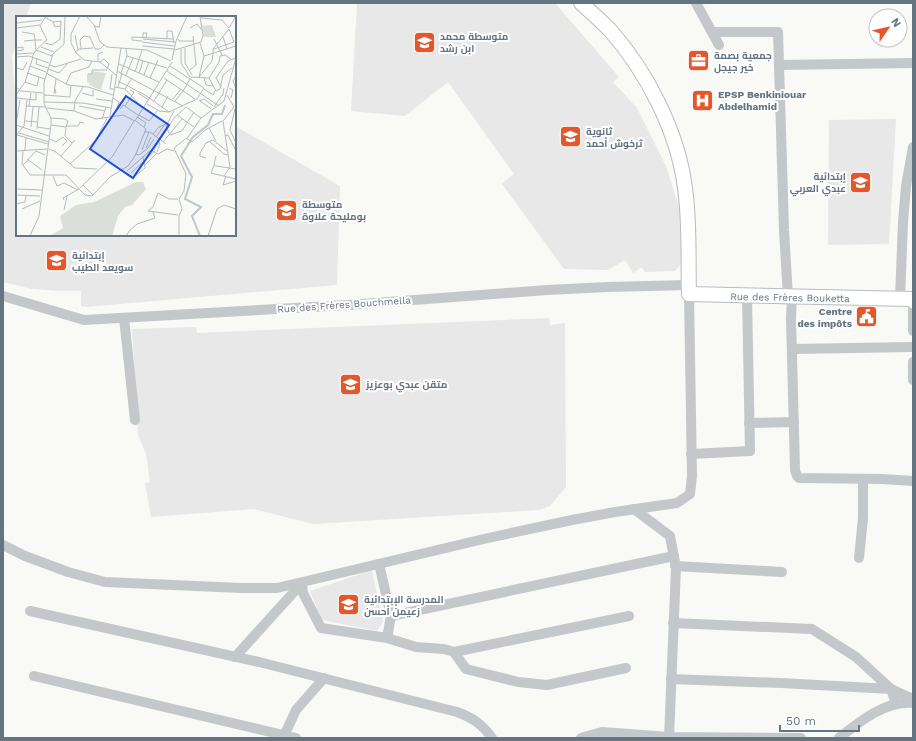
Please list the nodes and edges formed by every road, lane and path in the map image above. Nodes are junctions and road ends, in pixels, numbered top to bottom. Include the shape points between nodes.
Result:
1 (581, 3) edge
2 (696, 3) edge
3 (712, 32) junction
4 (719, 45) dead end
5 (913, 63) edge
6 (779, 65) junction
7 (913, 147) edge
8 (909, 200) edge
9 (689, 290) junction
10 (3, 296) edge
11 (747, 296) junction
12 (790, 297) junction
13 (908, 301) edge
14 (124, 318) junction
15 (913, 331) edge
16 (913, 347) edge
17 (792, 349) junction
18 (913, 362) edge
19 (913, 380) edge
20 (135, 420) dead end
21 (794, 422) junction
22 (749, 423) junction
23 (691, 454) junction
24 (863, 480) junction
25 (913, 482) edge
26 (634, 509) junction
27 (3, 545) edge
28 (859, 558) dead end
29 (675, 561) junction
30 (379, 564) junction
31 (782, 572) dead end
32 (302, 582) junction
33 (30, 611) dead end
34 (391, 616) junction
35 (629, 616) dead end
36 (673, 623) junction
37 (387, 638) junction
38 (454, 652) junction
39 (235, 657) junction
40 (626, 668) dead end
41 (34, 676) dead end
42 (324, 678) junction
43 (671, 679) junction
44 (891, 689) junction
45 (913, 699) edge
46 (913, 703) edge
47 (896, 704) junction
48 (634, 736) edge
49 (284, 737) edge
50 (669, 737) edge
51 (296, 738) edge
52 (492, 738) edge
53 (581, 738) edge
54 (801, 738) edge
55 (839, 738) edge

1 - 9 main road via 611,31 632,59 668,124 686,190
2 - 3 street
3 - 4 street
3 - 6 street via 778,32
5 - 6 street
6 - 12 street via 784,230
7 - 8 street via 906,186
8 - 13 street
9 - 11 main road, Rue des Frères Bouketta
9 - 14 street, Rue des Frères Bouchmella via 608,287 547,290
9 - 23 street
10 - 14 street, Rue des Frères Bouchmella via 84,320
11 - 12 main road, Rue des Frères Bouketta
11 - 22 street
12 - 13 main road, Rue des Frères Bouketta
12 - 17 street
13 - 15 street
14 - 20 street
16 - 17 street
17 - 21 street
18 - 19 street
21 - 22 street
21 - 24 street via 795,470 799,478
22 - 23 street via 750,451
23 - 26 street via 690,494 677,503
24 - 25 street
24 - 28 street
26 - 29 street via 670,536
26 - 30 street via 557,523
27 - 32 street via 68,572 105,582 277,588
29 - 31 street
29 - 34 street
29 - 36 street
30 - 32 street
30 - 34 street
32 - 37 street via 303,593 321,628
32 - 39 street
33 - 39 street
34 - 37 street
35 - 38 street
36 - 43 street
36 - 44 street via 812,629 856,657
37 - 38 street via 416,647
38 - 40 street via 466,669 518,682 547,685
39 - 42 street
41 - 49 street
42 - 49 street via 296,710
42 - 52 street via 468,716 481,725
43 - 44 street
43 - 50 street
44 - 45 street
44 - 47 street
46 - 47 street
47 - 55 street via 872,715
48 - 50 street
48 - 53 street via 602,732
49 - 51 street
50 - 54 street

